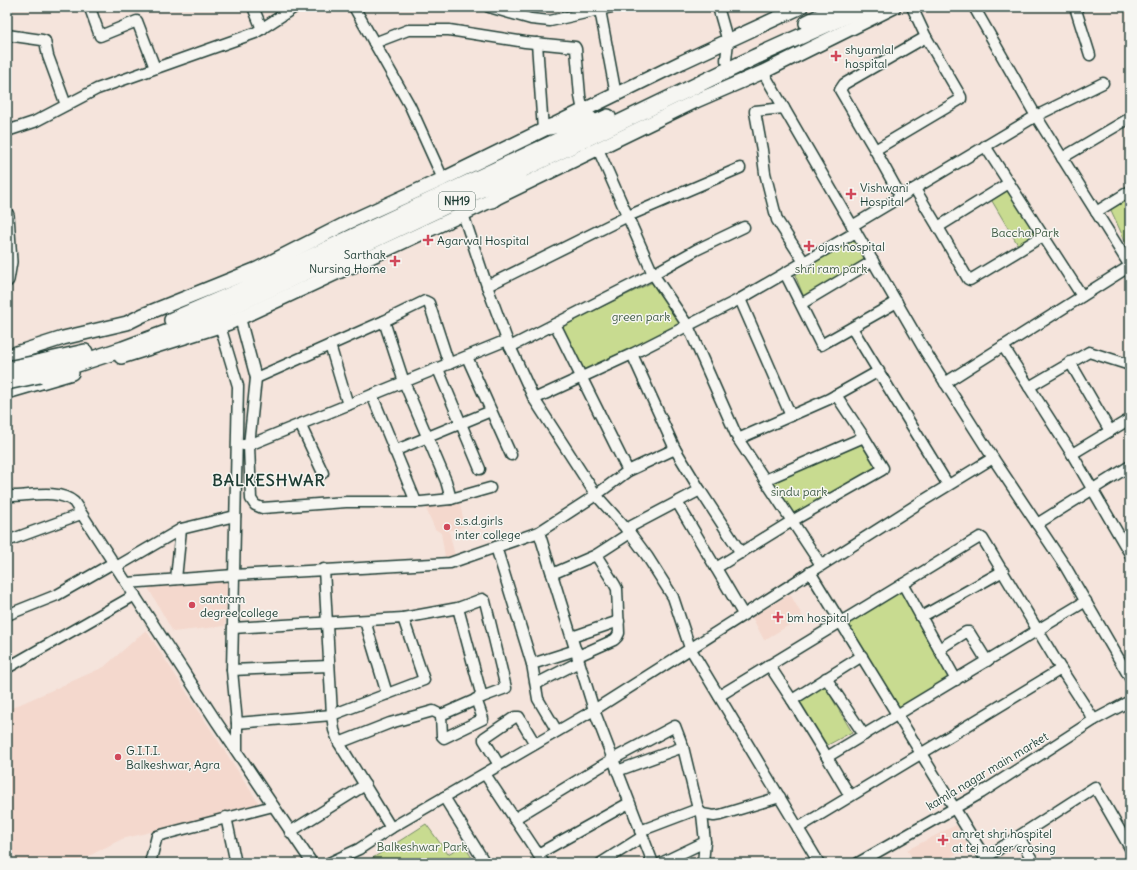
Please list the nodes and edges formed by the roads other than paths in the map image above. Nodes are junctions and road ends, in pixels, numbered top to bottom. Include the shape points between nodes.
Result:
1 (253, 7) edge
2 (295, 7) edge
3 (354, 7) edge
4 (489, 7) edge
5 (612, 7) edge
6 (718, 7) edge
7 (801, 7) edge
8 (839, 7) edge
9 (866, 7) edge
10 (894, 7) edge
11 (912, 7) edge
12 (974, 7) edge
13 (1075, 7) edge
14 (593, 10) edge
15 (90, 11) dead end
16 (262, 29) junction
17 (7, 36) edge
18 (926, 37) junction
19 (728, 42) junction
20 (374, 43) junction
21 (537, 43) junction
22 (1090, 55) dead end
23 (726, 60) junction
24 (155, 68) junction
25 (763, 72) junction
26 (1103, 83) dead end
27 (616, 95) junction
28 (66, 105) junction
29 (784, 108) junction
30 (583, 111) junction
31 (614, 114) junction
32 (1036, 116) junction
33 (1130, 118) edge
34 (546, 129) junction
35 (7, 131) edge
36 (985, 146) junction
37 (598, 149) junction
38 (875, 150) junction
39 (548, 157) junction
40 (1062, 158) junction
41 (740, 168) dead end
42 (443, 179) junction
43 (1009, 183) junction
44 (915, 189) junction
45 (1130, 191) edge
46 (902, 197) junction
47 (492, 200) junction
48 (1096, 212) junction
49 (463, 214) junction
50 (7, 215) edge
51 (628, 216) junction
52 (744, 227) dead end
53 (938, 227) junction
54 (854, 229) junction
55 (1043, 236) junction
56 (873, 261) junction
57 (804, 262) junction
58 (352, 265) junction
59 (1130, 266) edge
60 (302, 273) junction
61 (785, 273) junction
62 (653, 274) junction
63 (7, 280) edge
64 (487, 286) junction
65 (1082, 296) junction
66 (740, 299) junction
67 (897, 302) junction
68 (801, 304) junction
69 (240, 318) junction
70 (384, 321) junction
71 (555, 324) junction
72 (220, 326) junction
73 (688, 326) junction
74 (852, 328) junction
75 (508, 344) junction
76 (330, 345) junction
77 (1003, 346) junction
78 (20, 352) junction
79 (632, 354) junction
80 (7, 356) edge
81 (467, 357) junction
82 (1070, 362) junction
83 (449, 364) junction
84 (1130, 365) edge
85 (7, 369) edge
86 (39, 369) junction
87 (438, 369) junction
88 (879, 371) junction
89 (581, 377) junction
90 (256, 378) junction
91 (7, 382) edge
92 (404, 382) junction
93 (945, 383) junction
94 (26, 387) junction
95 (1029, 387) junction
96 (7, 392) edge
97 (372, 395) junction
98 (836, 395) junction
99 (534, 399) junction
100 (348, 405) junction
101 (492, 411) junction
102 (791, 416) junction
103 (1130, 419) edge
104 (460, 423) junction
105 (300, 424) junction
106 (1110, 431) junction
107 (864, 437) junction
108 (427, 438) junction
109 (738, 439) junction
110 (249, 444) junction
111 (237, 446) junction
112 (675, 449) junction
113 (394, 451) junction
114 (1072, 454) junction
115 (511, 455) dead end
116 (993, 458) junction
117 (1130, 466) edge
118 (480, 469) dead end
119 (628, 471) junction
120 (323, 473) dead end
121 (765, 480) junction
122 (948, 485) junction
123 (490, 488) dead end
124 (7, 489) edge
125 (700, 490) junction
126 (1092, 490) junction
127 (12, 496) edge
128 (596, 496) junction
129 (451, 499) junction
130 (416, 502) junction
131 (677, 502) junction
132 (81, 514) junction
133 (235, 516) junction
134 (792, 521) junction
135 (1037, 524) junction
136 (181, 529) junction
137 (628, 531) junction
138 (538, 532) junction
139 (7, 541) edge
140 (496, 547) junction
141 (741, 553) junction
142 (1130, 554) edge
143 (596, 555) junction
144 (115, 565) junction
145 (821, 565) junction
146 (716, 568) junction
147 (324, 569) junction
148 (1003, 571) junction
149 (810, 572) junction
150 (552, 574) junction
151 (234, 575) junction
152 (176, 579) junction
153 (127, 583) junction
154 (903, 584) junction
155 (135, 595) junction
156 (1086, 601) junction
157 (458, 608) junction
158 (743, 614) junction
159 (7, 615) edge
160 (921, 617) junction
161 (403, 618) junction
162 (366, 621) junction
163 (619, 621) junction
164 (327, 623) junction
165 (841, 623) junction
166 (233, 628) junction
167 (1038, 630) junction
168 (572, 637) junction
169 (690, 648) junction
170 (939, 649) junction
171 (578, 656) junction
172 (862, 656) junction
173 (987, 661) junction
174 (532, 664) junction
175 (769, 665) junction
176 (329, 666) junction
177 (7, 668) edge
178 (1060, 669) junction
179 (232, 670) junction
180 (826, 678) junction
181 (1130, 678) edge
182 (956, 680) junction
183 (536, 684) junction
184 (387, 694) junction
185 (718, 696) junction
186 (479, 698) junction
187 (792, 700) junction
188 (1130, 701) edge
189 (594, 710) junction
190 (332, 715) junction
191 (441, 715) junction
192 (897, 715) junction
193 (1094, 720) junction
194 (237, 723) junction
195 (557, 731) junction
196 (864, 735) junction
197 (339, 743) junction
198 (536, 744) junction
199 (683, 747) junction
200 (237, 752) junction
201 (921, 753) junction
202 (827, 757) junction
203 (613, 759) junction
204 (499, 765) junction
205 (617, 771) junction
206 (485, 774) junction
207 (365, 785) junction
208 (850, 796) junction
209 (444, 797) junction
210 (780, 797) junction
211 (629, 803) junction
212 (273, 806) junction
213 (954, 808) junction
214 (700, 812) junction
215 (226, 817) junction
216 (514, 819) junction
217 (391, 828) junction
218 (798, 828) junction
219 (290, 832) junction
220 (641, 834) junction
221 (1019, 837) junction
222 (705, 842) junction
223 (1130, 848) edge
224 (541, 859) edge
225 (235, 860) dead end
226 (987, 860) edge
227 (149, 862) edge
228 (818, 862) edge
229 (312, 863) edge
230 (329, 863) edge
231 (485, 863) edge
232 (601, 863) edge
233 (652, 863) edge
234 (661, 863) edge
235 (703, 863) edge
236 (858, 863) edge
237 (1034, 863) edge

1 - 16 street
2 - 16 street
3 - 20 street
4 - 14 street via 531,19 550,21
5 - 14 street
6 - 19 street
7 - 19 main road
8 - 23 highway, NH19
9 - 39 highway, NH19 via 755,57
10 - 25 main road
11 - 18 street
12 - 32 street
13 - 22 street
14 - 27 street
15 - 24 street via 100,36 137,21
16 - 24 street
17 - 28 street via 45,41
18 - 38 street via 841,87 840,90
18 - 38 street via 961,99
19 - 23 street
19 - 27 main road
20 - 21 street via 408,30 449,30
20 - 42 street via 410,106
21 - 30 street via 576,47
21 - 34 street
23 - 31 highway, NH19
24 - 28 street via 97,89
25 - 29 street
25 - 37 main road via 696,101
26 - 32 street
27 - 30 main road
28 - 35 street via 34,122
29 - 54 street
29 - 57 street via 755,112 765,173 778,224
30 - 34 main road
31 - 34 highway
31 - 86 highway, NH19 via 237,292 130,337
32 - 36 street
32 - 40 street
33 - 40 street
34 - 42 main road
36 - 43 street
36 - 44 street
37 - 47 main road
37 - 51 street
38 - 46 street
39 - 47 highway
39 - 60 highway, NH19
40 - 48 street
41 - 51 street
42 - 78 main road via 349,222 258,269 127,323 63,338
43 - 53 street
43 - 55 street
44 - 46 street
44 - 53 street
45 - 48 street
46 - 54 street
47 - 49 main road
48 - 59 street
49 - 58 main road
49 - 64 street
50 - 63 main road via 10,262
51 - 62 street
51 - 64 street
52 - 62 street
53 - 55 street via 970,280
54 - 56 street
54 - 57 street
55 - 65 street
56 - 67 street
56 - 68 street
57 - 61 street
58 - 60 highway
58 - 69 main road
59 - 65 street
60 - 86 highway, NH19 via 217,314 123,349 62,369
61 - 66 street
61 - 68 street
62 - 71 street
62 - 73 street
64 - 75 street
65 - 77 street
66 - 73 street
66 - 102 street
67 - 74 street
67 - 93 street
68 - 74 street via 821,345
69 - 72 main road
69 - 90 street
70 - 76 street
70 - 83 street via 425,300 428,301
70 - 92 street
71 - 75 street
71 - 89 street
72 - 94 main road
72 - 111 street via 238,386
73 - 79 street
73 - 109 street
74 - 88 street
75 - 81 street
75 - 99 street
76 - 90 street
76 - 100 street
77 - 93 street
77 - 95 street
78 - 80 main road
78 - 94 main road
79 - 89 street
79 - 112 street
81 - 83 street
81 - 101 street
82 - 84 street via 1090,352
82 - 95 street
82 - 106 street
83 - 87 street
85 - 86 highway, NH19, bridge
86 - 91 highway, NH19, bridge
87 - 92 street
87 - 104 street
88 - 98 street
88 - 122 street
89 - 99 street
89 - 119 street
90 - 110 street
92 - 97 street
92 - 108 street
93 - 116 street
94 - 96 main road
95 - 114 street
97 - 100 street
97 - 113 street
98 - 102 street
98 - 107 street
99 - 128 street
100 - 105 street
101 - 104 street
101 - 115 street
102 - 109 street
103 - 106 street
104 - 108 street
104 - 118 street
105 - 110 street
105 - 120 street
106 - 114 street
107 - 121 street
107 - 134 street via 882,470
108 - 113 street
108 - 129 street
109 - 121 street
110 - 111 street
110 - 130 street via 251,499 262,508 346,502
111 - 133 street
112 - 119 street
112 - 125 street
113 - 130 street
114 - 126 street
116 - 122 street
116 - 135 street
117 - 126 street
119 - 128 street
121 - 134 street
122 - 145 street
123 - 129 street
124 - 127 street
125 - 131 street
125 - 141 street
126 - 135 street
126 - 142 street
127 - 132 street via 52,494 69,498
128 - 137 street
128 - 138 street
129 - 130 street
131 - 137 street
131 - 146 street
132 - 139 street
132 - 144 street
133 - 136 street
133 - 151 street
134 - 141 street
134 - 145 street
135 - 156 street
136 - 144 street
136 - 152 street
137 - 143 street
137 - 169 street via 673,597
138 - 140 street
138 - 150 street
140 - 147 street via 450,563
140 - 174 street
141 - 146 street
143 - 150 street
143 - 163 street via 616,585
144 - 153 street
144 - 159 street via 57,595
145 - 149 street
146 - 158 street
147 - 151 street
147 - 164 street
148 - 154 street via 980,537
148 - 160 street
148 - 167 street
149 - 158 street
149 - 165 street
150 - 168 street
151 - 152 street
151 - 166 street
152 - 153 street
153 - 155 street
154 - 160 street
154 - 165 street
155 - 177 street
155 - 200 street
156 - 167 street
156 - 181 street
157 - 161 street
157 - 186 street
157 - 186 street via 482,599 485,601 506,688
158 - 169 street
160 - 170 street
161 - 162 street
161 - 184 street via 424,680
162 - 164 street
162 - 184 street
163 - 168 street
163 - 171 street via 619,633 614,640
164 - 166 street
164 - 176 street
165 - 172 street
165 - 175 street
166 - 179 street
167 - 173 street
167 - 178 street
168 - 171 street
169 - 185 street
169 - 189 street
170 - 173 street via 969,632
170 - 182 street
171 - 174 street
171 - 183 street
171 - 189 street
172 - 180 street
172 - 192 street
173 - 182 street
174 - 183 street
175 - 185 street
175 - 187 street
176 - 179 street
176 - 190 street
178 - 193 street
178 - 201 street
179 - 194 street
180 - 187 street
180 - 196 street
182 - 192 street
183 - 195 street via 538,699
184 - 190 street
185 - 210 street
186 - 191 street
186 - 191 street via 483,718 444,738
187 - 202 street
188 - 193 street, kamla nagar main market
189 - 195 street
189 - 203 street
190 - 194 street
190 - 197 street
191 - 197 street via 434,711 404,719
192 - 196 street
192 - 201 street
193 - 213 street, kamla nagar main market
194 - 200 street
195 - 198 street
196 - 202 street
197 - 207 street
198 - 204 street
198 - 204 street via 519,717 515,717 484,738
199 - 203 street via 675,726
199 - 205 street
199 - 214 street
200 - 212 street
201 - 208 street
201 - 213 street
202 - 208 street
203 - 205 street
203 - 216 street
204 - 206 street
205 - 211 street
206 - 209 street
206 - 216 street
207 - 217 street
207 - 219 street
208 - 218 street
209 - 217 street
209 - 231 street
210 - 214 street via 720,815
210 - 218 street
211 - 220 street
211 - 224 street
212 - 215 street
212 - 219 street
213 - 226 street
213 - 236 street, kamla nagar main market
214 - 220 street
214 - 222 street
215 - 225 street
215 - 227 street via 157,836
216 - 224 street
217 - 230 street via 359,849
218 - 228 street
219 - 229 street
220 - 232 street
220 - 233 street
221 - 223 street via 1095,787
221 - 226 street
221 - 237 street
222 - 234 street
222 - 235 street

